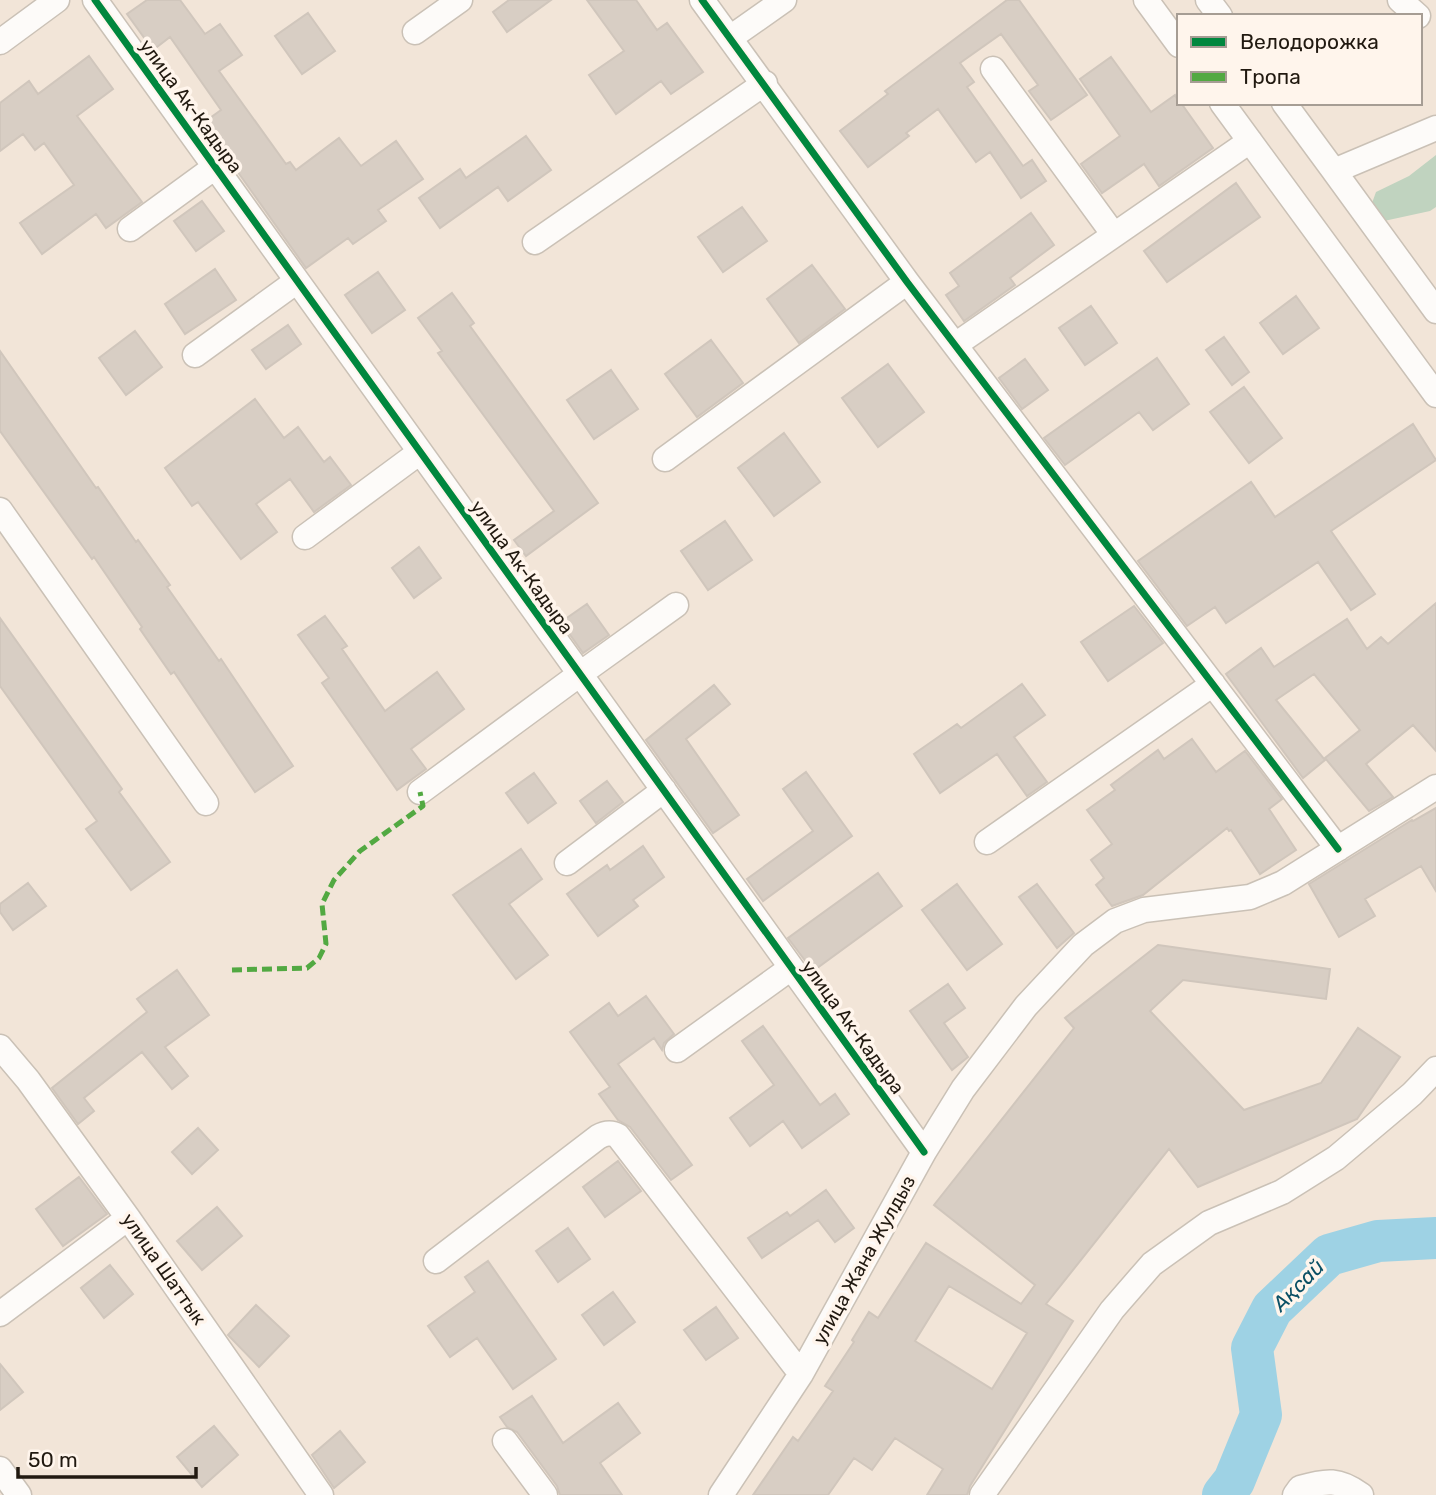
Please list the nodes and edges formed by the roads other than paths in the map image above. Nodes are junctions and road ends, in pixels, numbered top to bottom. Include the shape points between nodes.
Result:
1 (57, 0) edge
2 (95, 0) edge
3 (460, 0) edge
4 (702, 0) edge
5 (784, 0) edge
6 (1146, 0) edge
7 (1400, 0) edge
8 (1416, 14) edge
9 (1422, 19) edge
10 (1436, 31) edge
11 (415, 32) dead end
12 (730, 38) junction
13 (0, 42) edge
14 (1177, 42) edge
15 (993, 68) dead end
16 (765, 83) junction
17 (1223, 105) edge
18 (1285, 105) edge
19 (1436, 128) edge
20 (1250, 141) junction
21 (215, 167) junction
22 (1334, 171) junction
23 (130, 229) dead end
24 (1114, 235) junction
25 (535, 242) dead end
26 (297, 281) junction
27 (907, 282) junction
28 (1436, 311) edge
29 (955, 345) junction
30 (195, 355) dead end
31 (1436, 396) edge
32 (420, 452) junction
33 (665, 459) dead end
34 (0, 510) edge
35 (305, 537) dead end
36 (676, 605) dead end
37 (580, 674) junction
38 (1213, 684) junction
39 (1436, 787) edge
40 (664, 790) junction
41 (420, 792) dead end
42 (206, 803) dead end
43 (987, 842) dead end
44 (1338, 849) junction
45 (567, 863) dead end
46 (791, 968) junction
47 (0, 1047) edge
48 (677, 1050) dead end
49 (1436, 1069) edge
50 (924, 1152) junction
51 (128, 1218) junction
52 (436, 1261) dead end
53 (0, 1314) edge
54 (800, 1374) junction
55 (505, 1441) dead end
56 (0, 1469) edge
57 (1298, 1491) edge
58 (19, 1495) edge
59 (321, 1495) edge
60 (545, 1495) edge
61 (721, 1495) edge
62 (982, 1495) edge
63 (1361, 1495) edge

1 - 13 street
2 - 21 street, улица Ак-Кадыра
3 - 11 street
4 - 12 street
5 - 12 street
6 - 14 street
7 - 8 street
9 - 10 street
12 - 16 street
15 - 24 street
16 - 25 street
16 - 27 street
17 - 20 street
18 - 22 street
19 - 22 street
20 - 24 street
20 - 31 street
21 - 23 street
21 - 26 street, улица Ак-Кадыра
22 - 28 street
24 - 29 street
26 - 30 street
26 - 32 street, улица Ак-Кадыра
27 - 29 street
27 - 33 street
29 - 38 street
32 - 35 street
32 - 37 street, улица Ак-Кадыра
34 - 42 street
36 - 37 street
37 - 40 street, улица Ак-Кадыра
37 - 41 street
38 - 43 street
38 - 44 street
39 - 44 street, улица Жана Жулдыз
40 - 45 street
40 - 46 street, улица Ак-Кадыра
44 - 50 street, улица Жана Жулдыз via 1283,883 1250,897 1144,910 1115,922 1083,945 1027,1006 963,1089
46 - 48 street
46 - 50 street, улица Ак-Кадыра
47 - 51 street, улица Шаттык
49 - 62 street via 1336,1158 1282,1192 1209,1223 1152,1264 1112,1310
50 - 54 street, улица Жана Жулдыз
51 - 53 street
51 - 59 street, улица Шаттык
52 - 54 street via 598,1137 614,1134
54 - 61 street, улица Жана Жулдыз
55 - 60 street
56 - 58 street
57 - 63 street via 1319,1482 1345,1484

